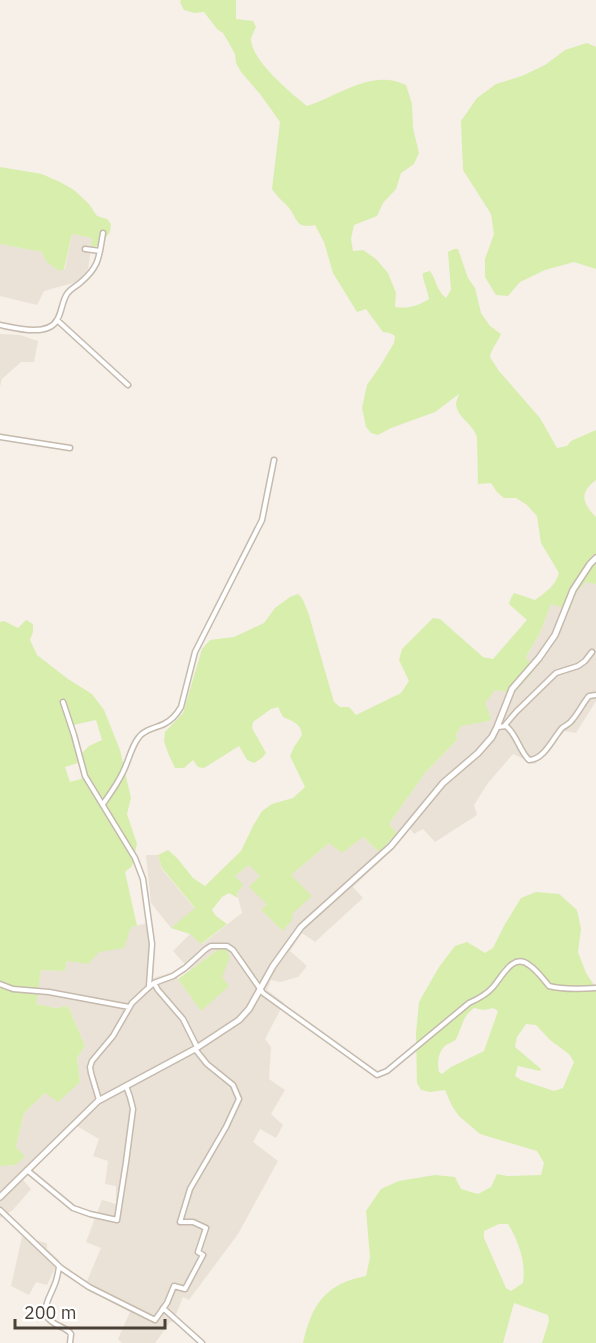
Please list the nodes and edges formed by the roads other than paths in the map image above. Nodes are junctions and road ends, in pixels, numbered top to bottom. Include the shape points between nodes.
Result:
1 (104, 233) dead end
2 (85, 249) dead end
3 (100, 251) junction
4 (57, 320) junction
5 (0, 326) edge
6 (128, 385) dead end
7 (0, 437) edge
8 (70, 448) dead end
9 (274, 460) dead end
10 (596, 558) edge
11 (592, 652) dead end
12 (596, 695) edge
13 (63, 702) dead end
14 (504, 726) junction
15 (497, 728) junction
16 (103, 804) junction
17 (154, 983) junction
18 (0, 984) edge
19 (149, 987) junction
20 (261, 988) junction
21 (596, 988) edge
22 (129, 1007) junction
23 (196, 1048) junction
24 (125, 1086) junction
25 (99, 1100) junction
26 (27, 1170) junction
27 (0, 1197) edge
28 (0, 1210) edge
29 (59, 1266) junction
30 (163, 1308) junction
31 (70, 1343) edge
32 (202, 1343) edge

1 - 3 street
2 - 3 street
3 - 4 street via 91,273 67,293
4 - 5 street via 43,329
4 - 6 street
7 - 8 street
9 - 16 street via 262,520 195,652 181,707 166,723 139,736 123,773
10 - 15 street via 573,590 555,635 512,690
11 - 14 street via 578,666 555,673
12 - 14 street via 589,696 570,723 535,759 525,756 510,729
13 - 16 street via 85,776
14 - 15 street
15 - 20 street via 478,753 443,783 391,846 301,927
16 - 19 street via 143,879 152,944
17 - 19 street
17 - 20 street via 173,976 211,946 220,945 233,950
17 - 23 street via 183,1019
18 - 22 street
19 - 22 street
20 - 21 street via 377,1075 480,998 517,962 529,964 552,987
20 - 23 street via 239,1020
22 - 25 street via 90,1067
23 - 24 street
23 - 30 street via 207,1064 233,1085 239,1099 190,1189 180,1222 206,1228 198,1252 202,1256 185,1289 174,1286
24 - 25 street
24 - 26 street via 133,1108 117,1220 73,1208
25 - 26 street
26 - 27 street
28 - 29 street
29 - 30 street via 90,1287 155,1320
29 - 31 street via 55,1286 47,1299 46,1315 49,1321 69,1330
30 - 32 street

